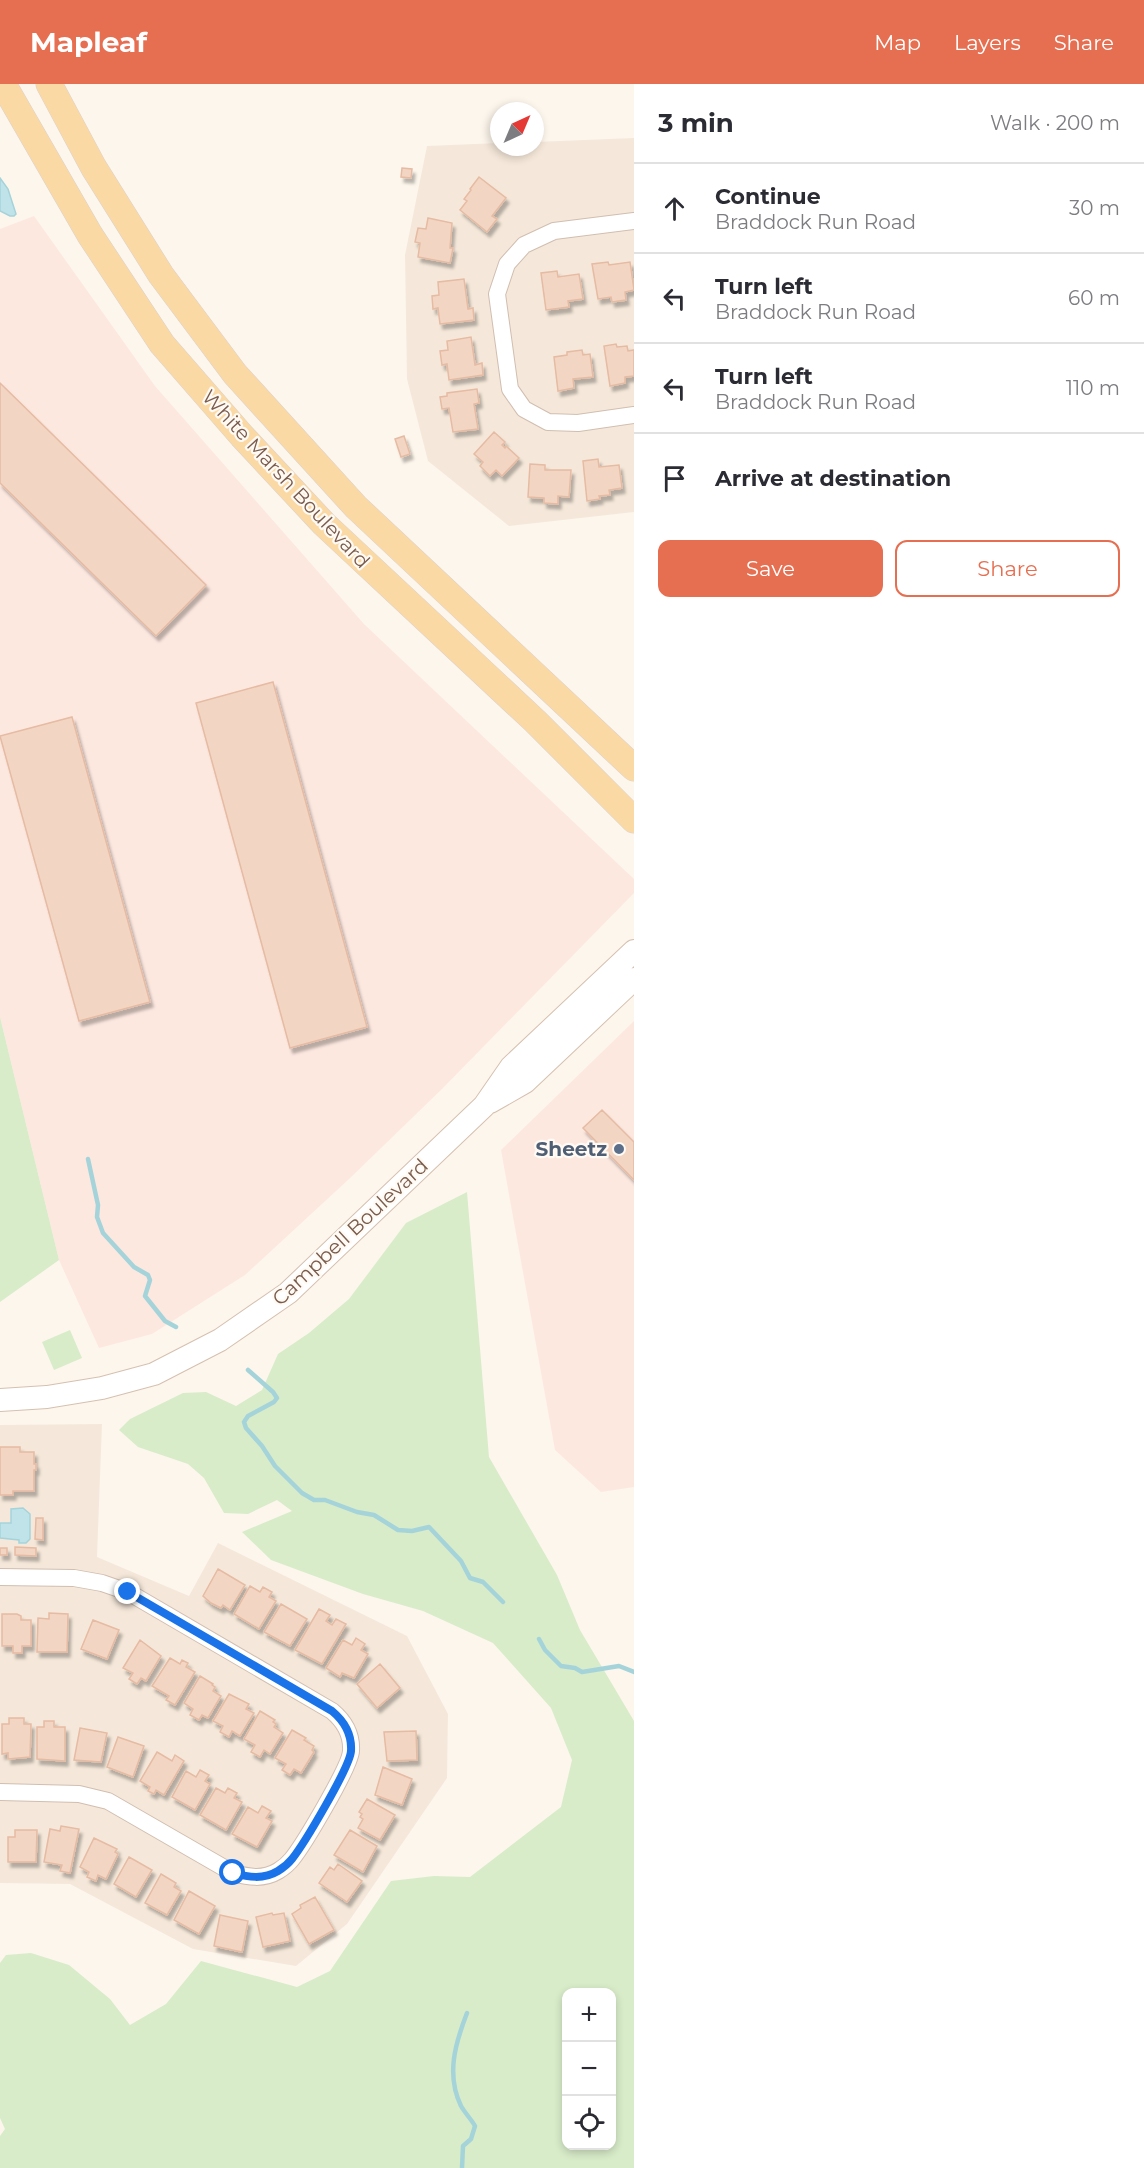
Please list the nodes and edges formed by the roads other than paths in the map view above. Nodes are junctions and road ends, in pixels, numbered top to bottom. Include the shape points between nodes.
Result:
1 (3, 84) edge
2 (49, 84) edge
3 (634, 221) edge
4 (634, 415) edge
5 (634, 768) edge
6 (634, 820) edge
7 (634, 951) edge
8 (634, 979) edge
9 (484, 1106) junction
10 (0, 1400) edge
11 (0, 1577) edge
12 (0, 1792) edge

1 - 6 main road, White Marsh Boulevard via 90,235 162,344 324,524
2 - 5 main road, White Marsh Boulevard via 94,168 161,275 235,374 356,507
3 - 4 street via 554,231 524,245 507,264 497,294 510,389 524,409 548,422 578,423
7 - 9 street, Campbell Boulevard via 511,1067
8 - 9 street, Campbell Boulevard via 525,1082
9 - 10 street, Campbell Boulevard via 288,1293 220,1340 154,1374 102,1388
11 - 12 street via 74,1578 128,1592 332,1711 347,1728 351,1750 346,1770 293,1858 278,1871 259,1877 233,1873 108,1801 79,1794

